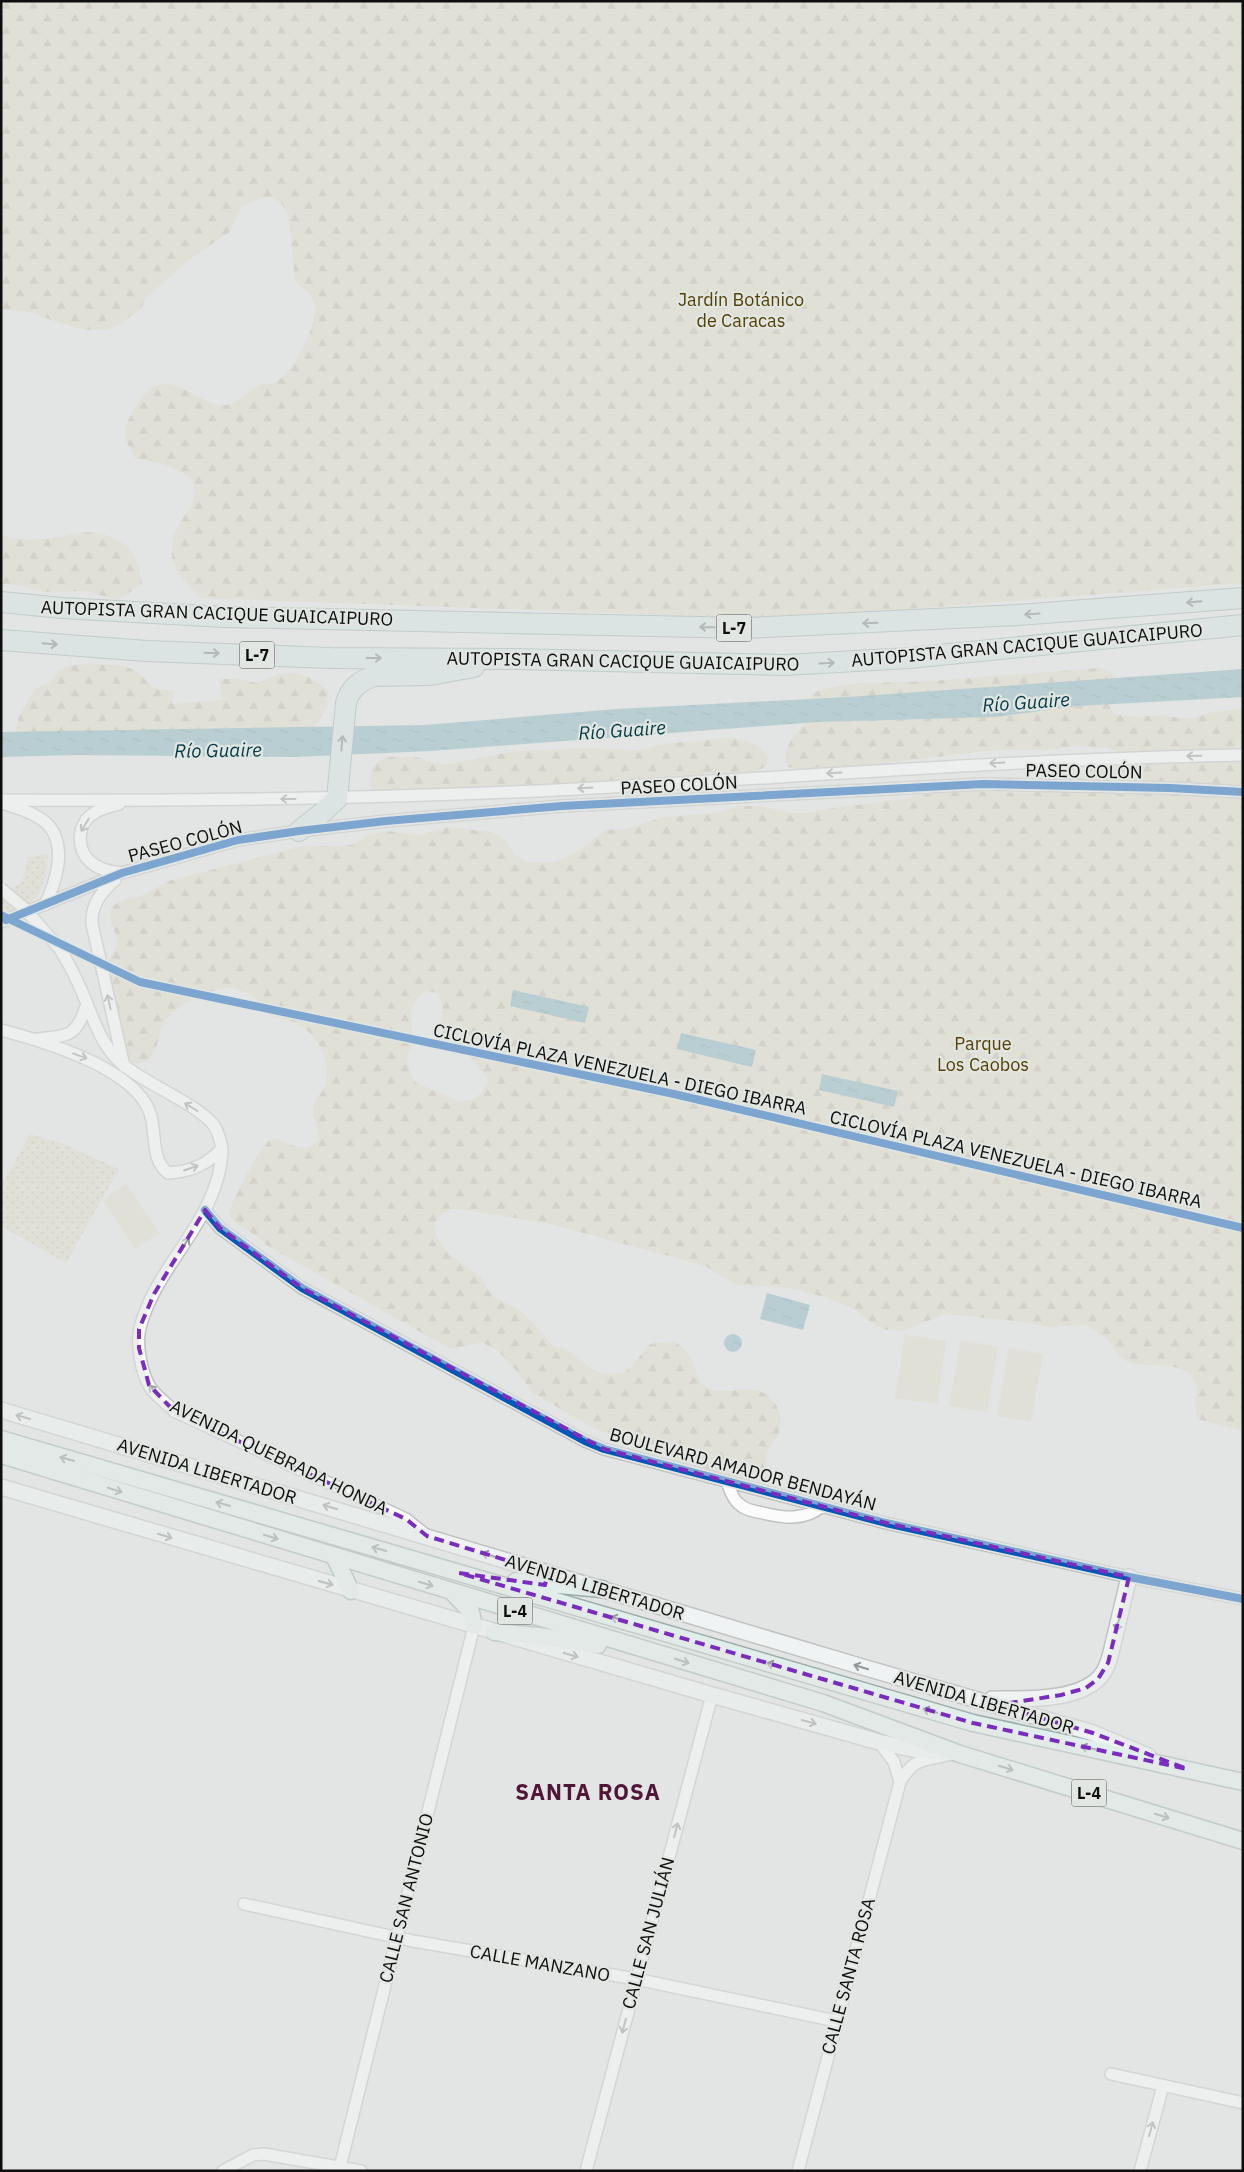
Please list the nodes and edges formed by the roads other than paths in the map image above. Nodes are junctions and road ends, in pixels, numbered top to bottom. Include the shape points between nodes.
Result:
1 (1243, 598) edge
2 (1, 602) edge
3 (1242, 625) edge
4 (1, 640) edge
5 (513, 659) junction
6 (1243, 755) edge
7 (338, 791) junction
8 (1243, 792) edge
9 (143, 800) junction
10 (1, 801) edge
11 (299, 831) junction
12 (122, 873) junction
13 (1, 889) edge
14 (45, 906) junction
15 (1, 922) edge
16 (87, 1004) junction
17 (1, 1030) edge
18 (34, 1040) junction
19 (124, 1066) junction
20 (222, 1148) junction
21 (205, 1210) junction
22 (1, 1410) edge
23 (1, 1440) edge
24 (1, 1455) edge
25 (1, 1461) edge
26 (69, 1475) junction
27 (727, 1482) junction
28 (1, 1487) edge
29 (822, 1506) junction
30 (427, 1536) junction
31 (334, 1556) junction
32 (459, 1573) junction
33 (1129, 1577) junction
34 (602, 1589) junction
35 (351, 1590) junction
36 (453, 1592) junction
37 (1243, 1599) edge
38 (474, 1626) junction
39 (494, 1632) junction
40 (654, 1653) junction
41 (712, 1696) junction
42 (975, 1699) junction
43 (879, 1742) junction
44 (960, 1754) junction
45 (1187, 1769) junction
46 (1243, 1773) edge
47 (1212, 1774) junction
48 (900, 1782) junction
49 (1243, 1782) edge
50 (1218, 1833) junction
51 (1243, 1833) edge
52 (1243, 1841) edge
53 (244, 1904) dead end
54 (396, 1936) junction
55 (636, 1979) junction
56 (836, 2021) junction
57 (1111, 2074) dead end
58 (1163, 2086) junction
59 (1243, 2103) edge
60 (340, 2169) edge
61 (222, 2171) edge
62 (361, 2171) edge
63 (586, 2171) edge
64 (798, 2171) edge
65 (1140, 2171) edge

1 -> 2 highway, AUTOPISTA GRAN CACIQUE GUAICAIPURO / L-7 via 1018,615 746,628 225,617
5 -> 3 highway, AUTOPISTA GRAN CACIQUE GUAICAIPURO / L-7 via 794,664 909,658
4 -> 5 highway, AUTOPISTA GRAN CACIQUE GUAICAIPURO / L-7 via 147,651 330,658
7 -> 5 highway via 346,703 352,689 365,679 430,675
6 -> 7 street, PASEO COLÓN via 1020,762 574,789
7 -> 9 street, PASEO COLÓN
7 - 11 highway via 323,812
8 - 11 street, PASEO COLÓN via 984,784 562,806
9 - 10 street, PASEO COLÓN
9 -> 12 street via 95,812 80,832 82,850 91,863
10 - 14 street via 30,812 50,827 54,836 58,848 57,867
11 - 12 street, PASEO COLÓN via 238,840
12 - 14 street, PASEO COLÓN
19 -> 12 street, PASEO COLÓN via 92,915 99,896
13 - 16 street, bridge via 24,908 60,950
14 - 15 street, PASEO COLÓN
16 - 18 street via 72,1032
16 - 19 street via 106,1046
17 - 18 street
18 -> 20 street via 92,1060 113,1072 137,1093 150,1112 158,1162 168,1173 204,1163
20 -> 19 street, AVENIDA QUEBRADA HONDA via 213,1124 202,1114
20 - 21 street, AVENIDA QUEBRADA HONDA via 219,1177
21 - 27 street, BOULEVARD AMADOR BENDAYÁN via 220,1228 302,1288 585,1441 621,1454
30 -> 21 street, AVENIDA QUEBRADA HONDA via 406,1519 174,1411 149,1386 139,1348 140,1329 154,1294
30 -> 22 main road, AVENIDA LIBERTADOR / L-4
32 -> 23 main road, AVENIDA LIBERTADOR / L-4
24 - 26 main road, L-4
25 - 26 main road, L-4
26 -> 31 main road, L-4
27 - 29 street, BOULEVARD AMADOR BENDAYÁN
27 - 29 street via 733,1497 747,1510 798,1518 814,1513
28 -> 35 main road, L-4
29 - 33 street, BOULEVARD AMADOR BENDAYÁN
34 -> 30 main road, AVENIDA LIBERTADOR / L-4
31 - 35 main road
31 -> 36 main road, L-4
32 - 34 main road, L-4
45 -> 32 main road, AVENIDA LIBERTADOR / L-4 via 972,1722
33 - 37 street, BOULEVARD AMADOR BENDAYÁN
33 -> 42 main road via 1108,1663 1098,1680 1086,1688 1047,1697
42 -> 34 main road, AVENIDA LIBERTADOR / L-4
35 - 38 main road, L-4
36 - 38 main road via 471,1612
36 - 40 main road, L-4
38 - 39 main road, L-4
38 - 54 street, CALLE SAN ANTONIO
39 - 40 main road, L-4
39 -> 41 main road, L-4
40 -> 44 main road, L-4 via 823,1703
41 -> 43 main road, L-4
55 -> 41 street, CALLE SAN JULIÁN
42 - 45 main road, AVENIDA LIBERTADOR / L-4 via 1093,1733
43 - 44 main road, L-4
43 - 48 street via 894,1762
44 - 48 street, CALLE SANTA ROSA via 917,1761 908,1768
44 -> 50 main road, L-4
45 - 47 main road, AVENIDA LIBERTADOR / L-4
46 - 47 main road, L-4
47 - 49 main road, L-4
48 - 56 street, CALLE SANTA ROSA
50 - 51 main road
50 - 52 main road, L-4
53 - 54 street, CALLE MANZANO
54 - 55 street, CALLE MANZANO
54 - 60 street, CALLE SAN ANTONIO
55 - 56 street, CALLE MANZANO
55 -> 63 street, CALLE SAN JULIÁN
56 - 64 street, CALLE SANTA ROSA
57 - 58 street
58 - 59 street
65 -> 58 street
60 - 61 street via 264,2154 253,2155
60 - 62 street

